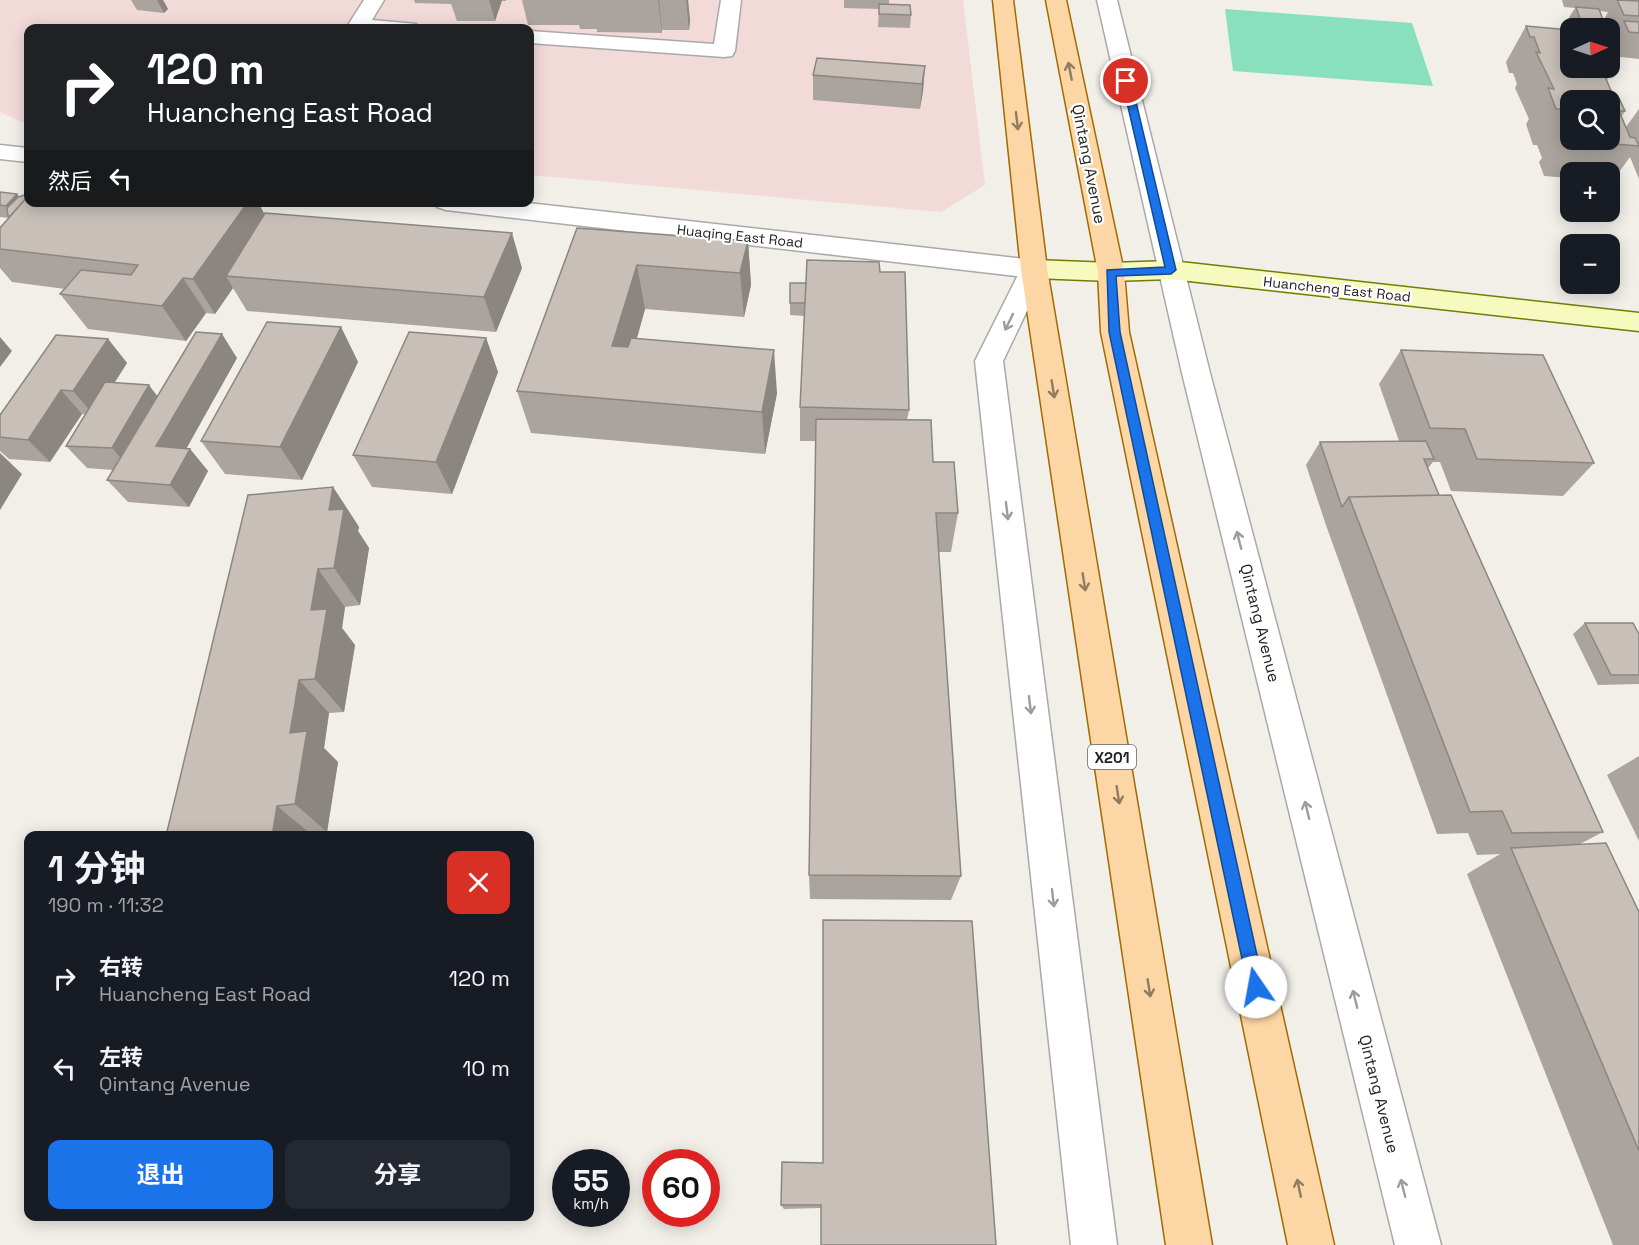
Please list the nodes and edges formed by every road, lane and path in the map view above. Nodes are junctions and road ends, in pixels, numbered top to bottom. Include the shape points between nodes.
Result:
1 (374, 0) edge
2 (731, 0) edge
3 (1003, 0) edge
4 (1056, 0) edge
5 (1107, 0) edge
6 (359, 24) edge
7 (534, 37) edge
8 (0, 152) edge
9 (24, 155) edge
10 (490, 207) edge
11 (1034, 269) junction
12 (1171, 270) junction
13 (1111, 272) junction
14 (1639, 322) edge
15 (1094, 1245) edge
16 (1190, 1245) edge
17 (1311, 1245) edge
18 (1418, 1245) edge

1 - 6 street
2 - 7 street via 724,51
3 -> 11 main road
13 -> 4 main road, Qintang Avenue
5 - 12 street, Qintang Avenue
8 - 9 street
10 - 11 street, Huaqing East Road
11 - 13 main road, Huancheng East Road
11 -> 15 street via 989,361
11 -> 16 main road, X201
12 - 13 main road, Huancheng East Road
12 - 14 main road, Huancheng East Road
18 -> 12 street, Qintang Avenue
17 -> 13 main road, Qintang Avenue via 1115,332

